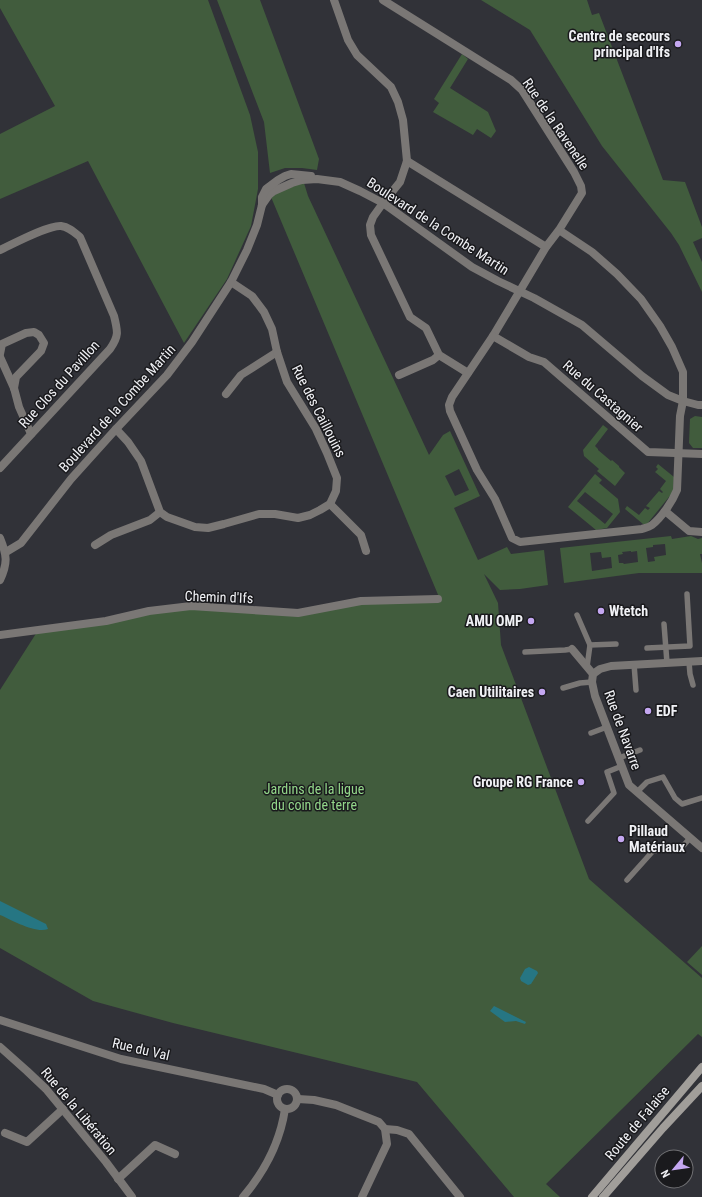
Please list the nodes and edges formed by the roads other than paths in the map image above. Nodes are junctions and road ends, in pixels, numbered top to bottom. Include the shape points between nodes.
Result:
1 (383, 0) edge
2 (337, 1) edge
3 (406, 161) junction
4 (383, 203) junction
5 (559, 230) junction
6 (546, 246) junction
7 (0, 250) edge
8 (231, 282) junction
9 (520, 291) junction
10 (493, 336) junction
11 (277, 352) junction
12 (0, 355) edge
13 (439, 356) junction
14 (468, 373) junction
15 (399, 375) dead end
16 (14, 388) junction
17 (226, 394) dead end
18 (683, 401) junction
19 (702, 405) edge
20 (116, 429) junction
21 (31, 434) junction
22 (678, 453) junction
23 (702, 454) edge
24 (0, 468) edge
25 (330, 504) junction
26 (665, 511) junction
27 (160, 512) junction
28 (702, 532) edge
29 (0, 538) edge
30 (95, 545) dead end
31 (366, 551) dead end
32 (6, 552) junction
33 (0, 580) edge
34 (686, 594) dead end
35 (438, 599) dead end
36 (576, 615) dead end
37 (664, 624) dead end
38 (0, 635) edge
39 (616, 644) dead end
40 (590, 645) junction
41 (666, 647) junction
42 (648, 648) dead end
43 (572, 649) joint
44 (525, 652) dead end
45 (702, 661) edge
46 (689, 662) junction
47 (667, 663) junction
48 (634, 664) junction
49 (587, 667) junction
50 (592, 678) junction
51 (693, 685) dead end
52 (564, 688) dead end
53 (636, 690) dead end
54 (607, 726) junction
55 (591, 733) dead end
56 (640, 750) dead end
57 (619, 758) junction
58 (622, 766) junction
59 (638, 792) junction
60 (702, 798) edge
61 (588, 821) dead end
62 (690, 838) junction
63 (702, 848) edge
64 (627, 880) dead end
65 (0, 1020) edge
66 (0, 1047) edge
67 (702, 1067) edge
68 (702, 1086) edge
69 (278, 1095) junction
70 (298, 1099) junction
71 (63, 1110) junction
72 (285, 1110) junction
73 (385, 1129) junction
74 (5, 1133) dead end
75 (175, 1154) dead end
76 (118, 1179) junction
77 (132, 1197) edge
78 (243, 1197) edge
79 (362, 1197) edge
80 (460, 1197) edge
81 (592, 1197) edge
82 (603, 1197) edge

1 - 5 street, Rue de la Ravenelle via 511,80 522,90 581,186 582,193
2 - 3 street via 348,40 357,55 391,88 396,98 404,120
3 - 4 street via 400,182
3 - 6 street
4 - 8 street, Boulevard de la Combe Martin via 340,182 302,180 285,186 269,195 262,205 247,250
4 - 9 street, Boulevard de la Combe Martin via 472,267
4 - 13 street via 373,217 370,225 371,235 410,317 426,328
5 - 6 street, Rue de la Ravenelle
5 - 18 street via 592,252 641,299 660,326 683,372
6 - 9 street, Rue de la Ravenelle
7 - 21 street, Rue Clos du Pavillon via 48,229 60,226 71,230 80,237 118,330 110,349
8 - 11 street, Rue des Caillouins via 252,296 264,312 272,329
8 - 20 street, Boulevard de la Combe Martin via 184,354
9 - 10 street
9 - 18 street, Boulevard de la Combe Martin via 582,325 642,376 668,395
10 - 14 street
10 - 22 street, Rue du Castagnier via 529,357 544,362 648,452
11 - 17 street via 241,375
11 - 25 street, Rue des Caillouins via 287,382 316,429 337,478 336,491
12 - 16 street
12 - 16 street via 2,344 26,333 34,332 44,343 41,351 16,378
13 - 14 street
13 - 15 street
14 - 26 street via 452,398 450,411 476,470 495,499 512,538 520,542 642,529 652,525
16 - 21 street
18 - 19 street, Boulevard de la Combe Martin
18 - 22 street
20 - 27 street via 141,461
20 - 32 street, Boulevard de la Combe Martin via 71,479 21,543
21 - 24 street, Rue Clos du Pavillon
22 - 23 street, Rue du Castagnier
22 - 26 street via 677,490
25 - 27 street via 310,515 298,518 259,514 208,528 195,527
25 - 31 street via 361,535
26 - 28 street via 689,531
27 - 30 street via 150,520 111,535
29 - 32 street
32 - 33 street via 6,563
34 - 41 lane via 690,646
35 - 38 street, Chemin d'Ifs via 361,601 298,613 191,606 149,611 106,621
36 - 40 lane
37 - 41 lane
39 - 40 lane
40 - 49 lane
41 - 42 lane
41 - 47 lane
43 - 44 lane
43 - 49 street
45 - 46 street, Rue de Navarre
46 - 47 street, Rue de Navarre
46 - 51 lane
47 - 48 street, Rue de Navarre
48 - 50 street, Rue de Navarre via 600,669
48 - 53 lane
49 - 50 street
50 - 52 lane
50 - 54 street, Rue de Navarre
54 - 55 lane
54 - 57 street, Rue de Navarre
56 - 57 lane
57 - 58 street, Rue de Navarre
58 - 59 street, Rue de Navarre via 629,785
58 - 61 lane via 607,772 614,793
59 - 60 lane via 647,782 663,777 675,798 682,804
59 - 62 street, Rue de Navarre
62 - 63 street, Rue de Navarre
62 - 64 lane via 684,845 653,851
65 - 69 street, Rue du Val via 121,1059 264,1089
66 - 71 street, Rue de la Libération via 46,1089
67 - 81 main road, Route de Falaise
68 - 82 main road, Route de Falaise
69 - 70 street via 282,1090 289,1089 295,1092
69 - 72 street via 278,1104
70 - 72 street via 292,1109
70 - 73 street via 336,1105 379,1122
71 - 74 street via 27,1142
71 - 76 street, Rue de la Libération
72 - 78 street via 283,1125 268,1163
73 - 79 street via 387,1144
73 - 80 street via 409,1134
75 - 76 street via 155,1145
76 - 77 street, Rue de la Libération

